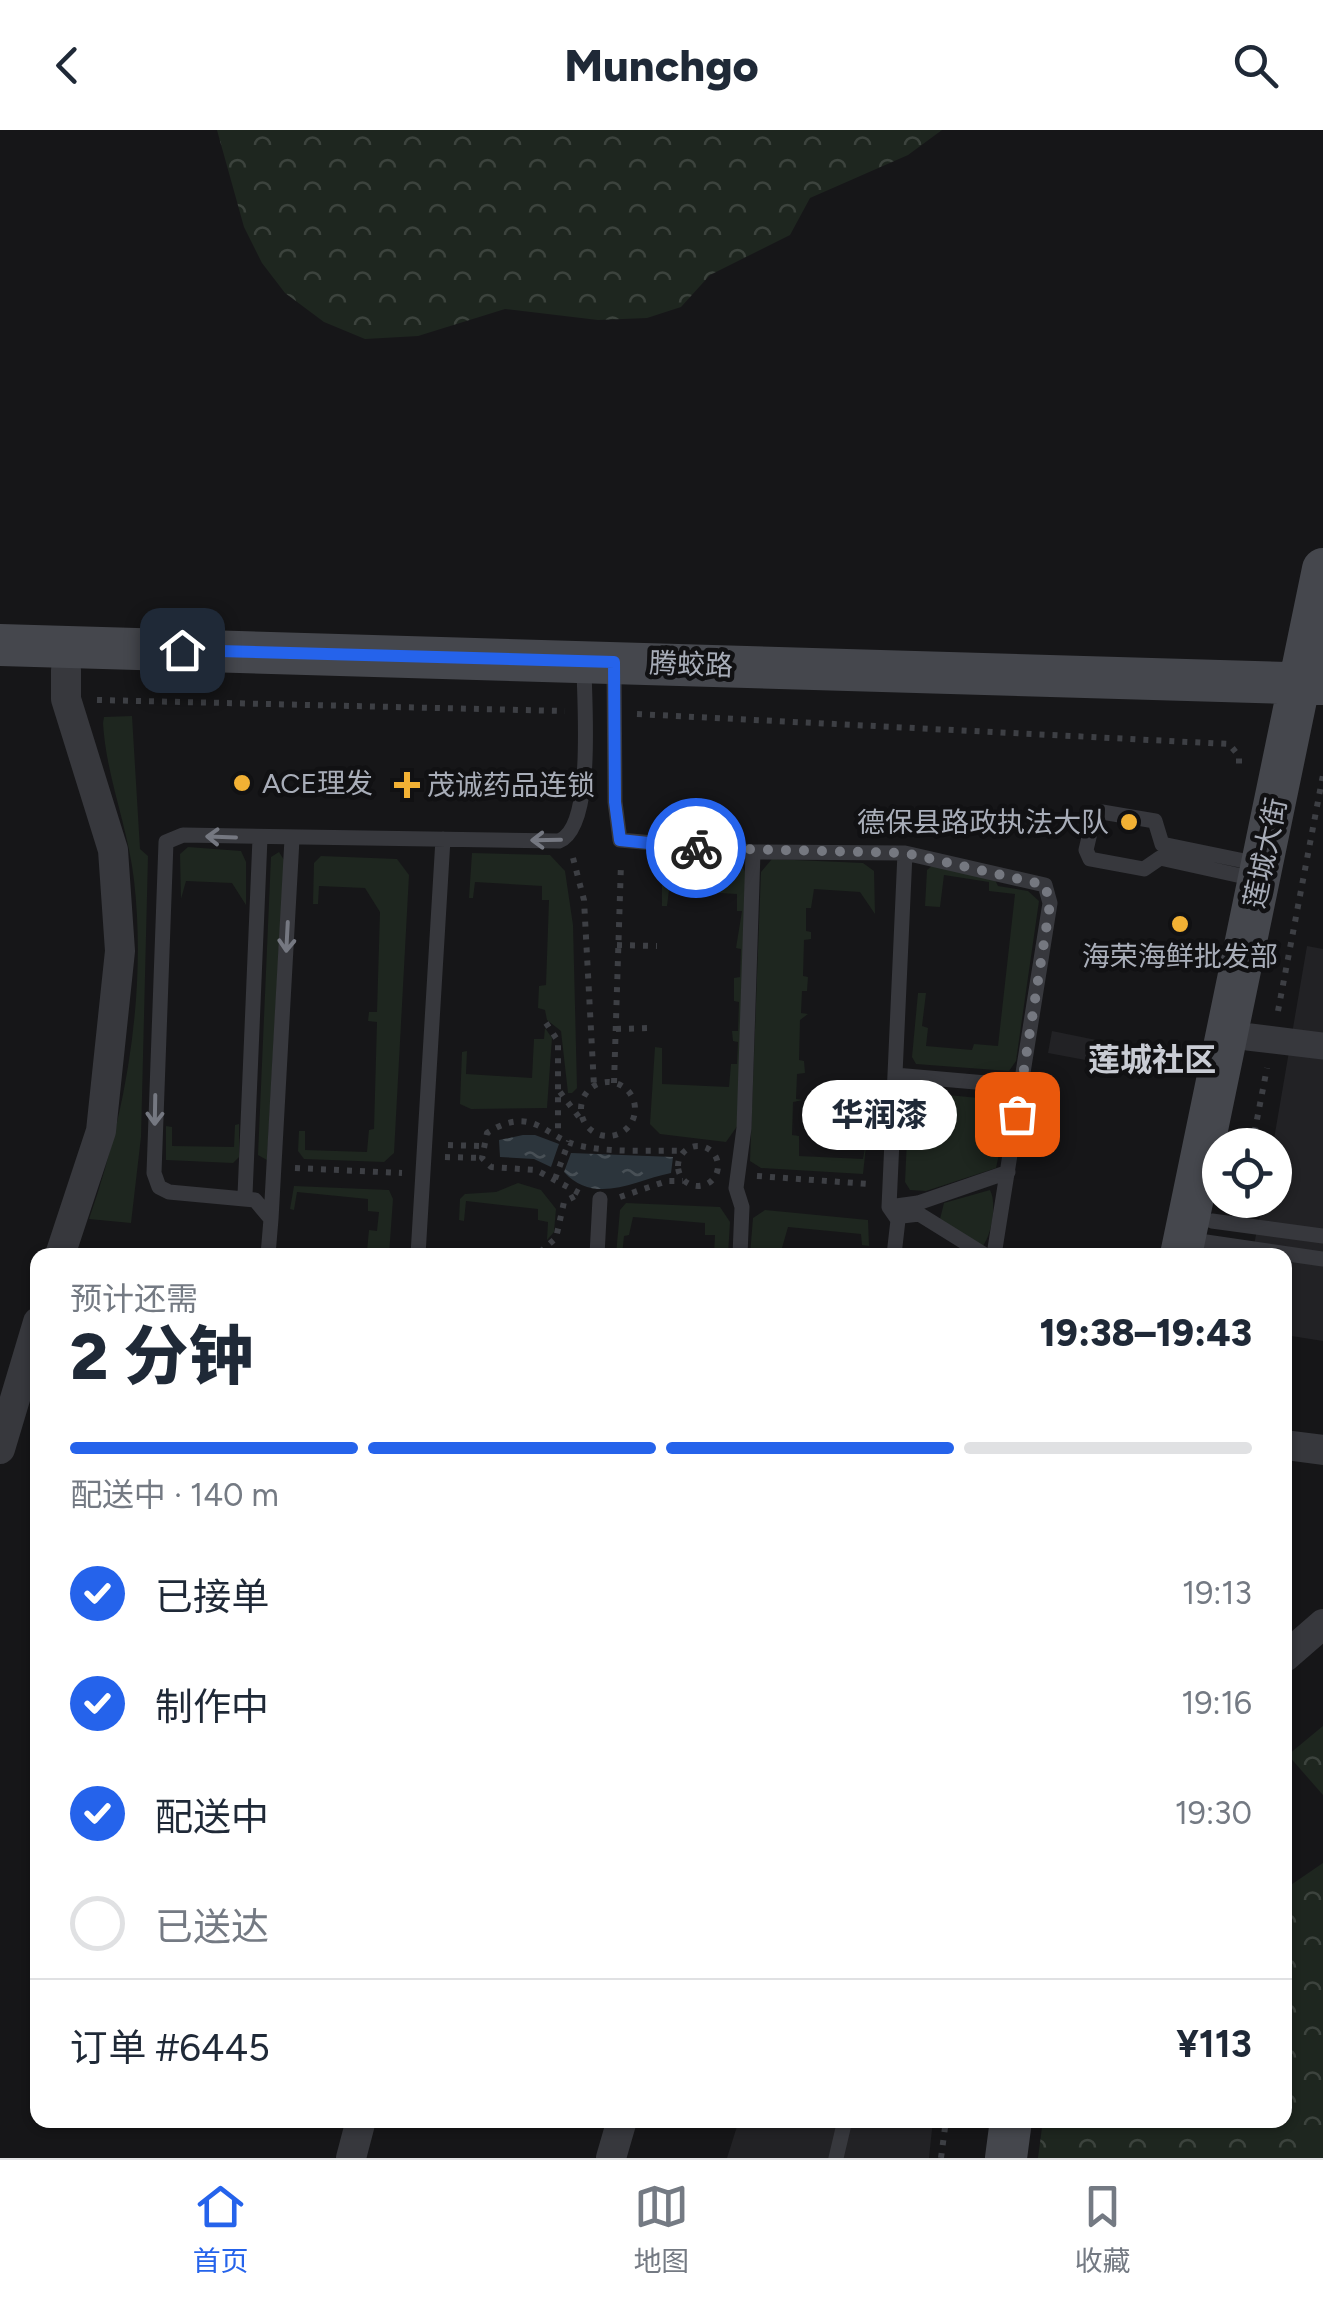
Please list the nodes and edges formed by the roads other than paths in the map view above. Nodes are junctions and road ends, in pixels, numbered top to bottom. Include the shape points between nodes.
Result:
1 (1323, 569) edge
2 (0, 645) edge
3 (1, 668) edge
4 (600, 684) junction
5 (66, 685) junction
6 (1313, 690) edge
7 (260, 838) junction
8 (292, 839) junction
9 (443, 839) junction
10 (754, 852) junction
11 (905, 853) junction
12 (1261, 872) junction
13 (1261, 1038) junction
14 (1323, 1040) edge
15 (1323, 1052) edge
16 (895, 1075) junction
17 (1022, 1086) junction
18 (1232, 1128) edge
19 (1008, 1172) junction
20 (245, 1195) junction
21 (600, 1199) road end
22 (893, 1214) junction
23 (271, 1218) junction
24 (1208, 1218) edge
25 (1323, 1236) edge
26 (1201, 1243) edge
27 (62, 1248) edge
28 (269, 1248) edge
29 (418, 1248) edge
30 (597, 1248) edge
31 (740, 1248) edge
32 (894, 1248) edge
33 (974, 1248) edge
34 (995, 1248) edge
35 (1239, 1248) edge
36 (1292, 1255) edge
37 (1323, 1259) edge
38 (30, 1349) edge
39 (1292, 1446) edge
40 (0, 1449) edge
41 (1323, 1450) edge
42 (1323, 1624) edge
43 (1292, 1650) edge
44 (359, 2128) edge
45 (620, 2128) edge
46 (843, 2128) edge
47 (988, 2128) edge
48 (1010, 2128) edge
49 (351, 2158) edge
50 (611, 2158) edge
51 (836, 2158) edge
52 (984, 2158) edge
53 (1006, 2158) edge

1 - 6 main road, 莲城大街
2 - 4 main road, 腾蛟路
3 - 5 main road, 腾蛟路
4 - 5 main road, 腾蛟路
4 - 6 main road, 腾蛟路
4 -> 9 lane via 582,802 569,837
4 - 10 lane via 620,840
5 - 27 street via 114,850 120,951 101,1131
6 - 12 main road, 莲城大街
6 - 13 main road, 莲城大街
7 - 8 lane
7 - 20 lane
7 -> 20 lane via 183,836 166,842 163,851 154,1173 169,1192
8 - 9 lane
8 -> 23 lane
9 - 29 lane
10 - 11 lane
10 - 31 lane via 736,1196 742,1207
11 - 16 lane
11 - 17 lane via 1045,885 1050,894
12 - 12 lane via 1162,844 1155,821 1102,812 1094,816 1086,850 1090,858 1148,869 1160,858
12 - 26 main road, 莲城大街
13 - 14 lane
13 - 15 lane
13 - 18 main road, 莲城大街
16 - 17 lane
16 - 22 lane
17 - 19 lane
19 - 22 lane
19 - 34 lane
20 - 23 lane
21 - 30 lane
22 - 32 lane
22 - 33 lane via 919,1214
23 - 28 lane
24 - 26 main road
25 - 26 lane
26 - 35 lane
36 - 37 lane
38 - 40 street
39 - 41 street
42 - 43 street
44 - 49 street
45 - 50 street
46 - 51 lane
47 - 52 main road
48 - 53 main road

